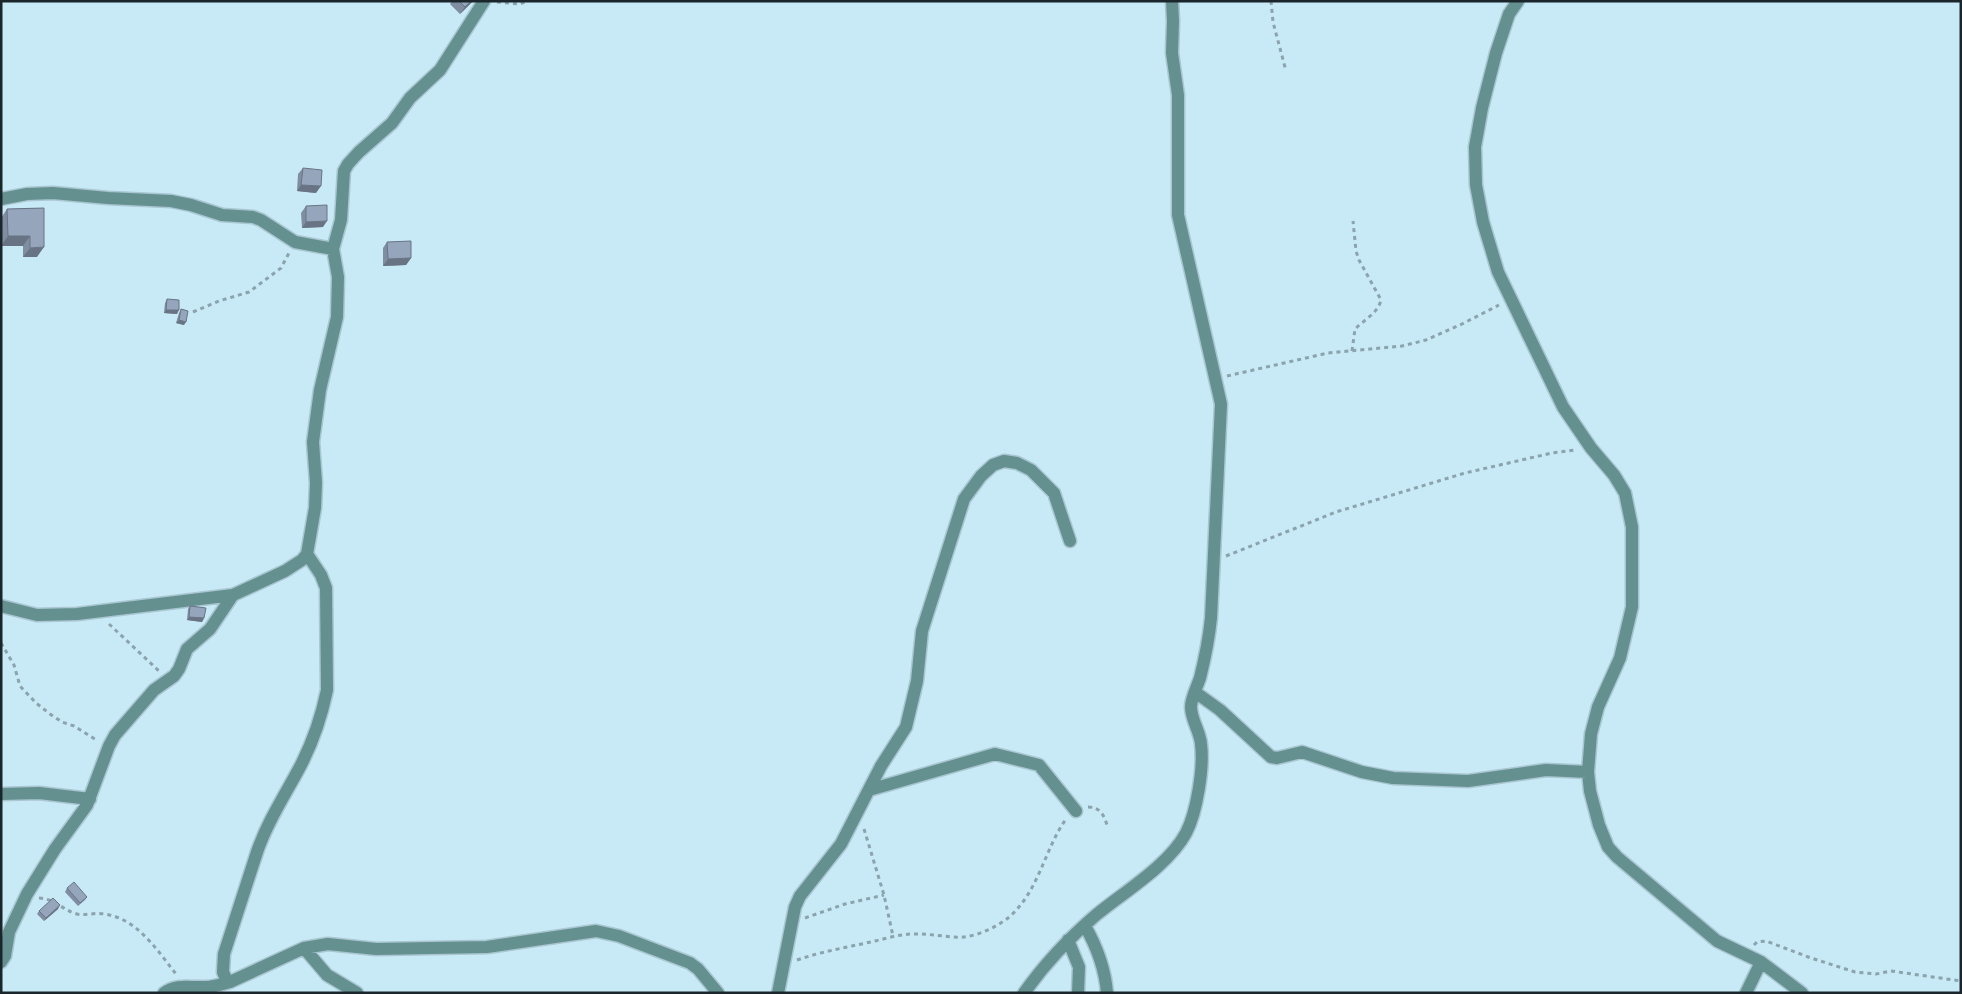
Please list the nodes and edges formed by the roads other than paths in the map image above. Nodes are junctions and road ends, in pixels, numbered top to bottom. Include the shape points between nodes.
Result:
1 (1172, 1) edge
2 (1518, 1) edge
3 (481, 6) edge
4 (1, 200) edge
5 (333, 249) junction
6 (1070, 542) dead end
7 (307, 554) junction
8 (233, 595) junction
9 (1, 606) edge
10 (1195, 692) junction
11 (1588, 772) junction
12 (869, 790) junction
13 (1, 794) edge
14 (90, 799) junction
15 (1076, 811) road end
16 (1084, 926) junction
17 (1068, 940) junction
18 (304, 948) junction
19 (1756, 960) junction
20 (1, 962) edge
21 (230, 982) junction
22 (164, 993) edge
23 (357, 993) edge
24 (718, 993) edge
25 (778, 993) edge
26 (1024, 993) edge
27 (1078, 993) edge
28 (1107, 993) edge
29 (1746, 993) edge
30 (1802, 993) edge

1 - 10 street via 1172,53 1178,95 1178,215 1221,404 1209,639
2 - 11 street via 1509,14 1496,53 1475,147 1476,185 1483,222 1498,272 1563,407 1625,493 1632,527 1632,607 1620,658 1598,707 1591,734
3 - 5 street via 440,70 410,98 392,123 348,164 344,171 342,220
4 - 5 street via 53,192 171,201 222,215 253,217 295,242
5 - 7 street via 338,277 336,316 313,442 315,508
6 - 12 street via 1054,493 1031,470 1004,461 993,465 981,476 964,499 922,631 917,681 906,727
7 - 8 street via 285,571
7 - 21 street via 326,588 327,690 303,760 262,836 224,954 224,978
8 - 9 street via 94,612 37,615
8 - 14 street via 210,629 187,649 179,669 141,703 116,735 108,748
10 - 11 street via 1220,710 1271,757 1302,752 1362,772 1393,778 1468,781 1546,770
10 - 16 street via 1191,706 1201,742 1201,756 1196,810 1186,834 1154,868
11 - 19 street via 1599,826 1608,847 1717,941
12 - 15 street via 995,754 1039,765
12 - 25 street via 841,844 795,907
13 - 14 street via 39,793
14 - 20 street via 54,849 26,898 9,932 6,956
16 - 17 street
16 - 28 street via 1103,965
17 - 26 street via 1045,963
17 - 27 street via 1079,967
18 - 21 street
18 - 23 street via 327,975
18 - 24 street via 328,944 376,950 487,947 596,931 680,958 698,968
19 - 29 street
19 - 30 street
21 - 22 street via 207,988 172,988

